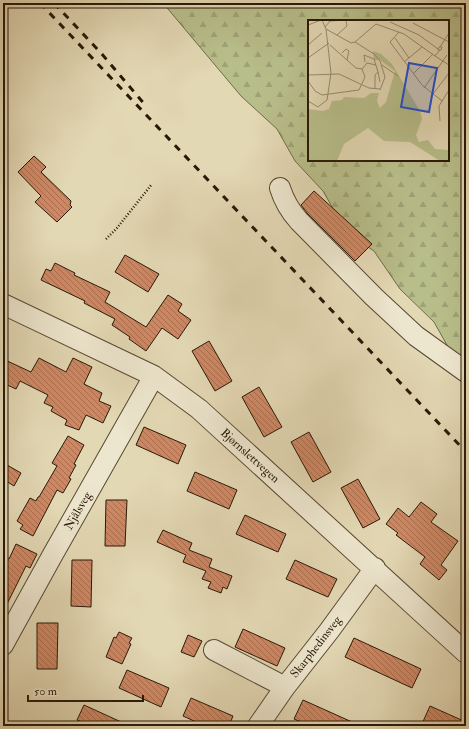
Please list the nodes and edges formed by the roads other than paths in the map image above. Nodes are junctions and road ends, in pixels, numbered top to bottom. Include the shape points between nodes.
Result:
1 (280, 188) dead end
2 (3, 304) edge
3 (466, 372) edge
4 (154, 376) junction
5 (375, 568) junction
6 (3, 646) edge
7 (214, 650) dead end
8 (466, 653) edge
9 (284, 687) junction
10 (258, 726) edge

1 - 3 street via 287,205 299,221 374,297 416,336
2 - 4 street, Bjørnslettvegen
4 - 5 street, Bjørnslettvegen via 198,409
4 - 6 street, Njålsveg
5 - 8 street, Bjørnslettvegen
5 - 9 street, Skarphedinsveg via 330,631
7 - 9 street
9 - 10 street, Skarphedinsveg

